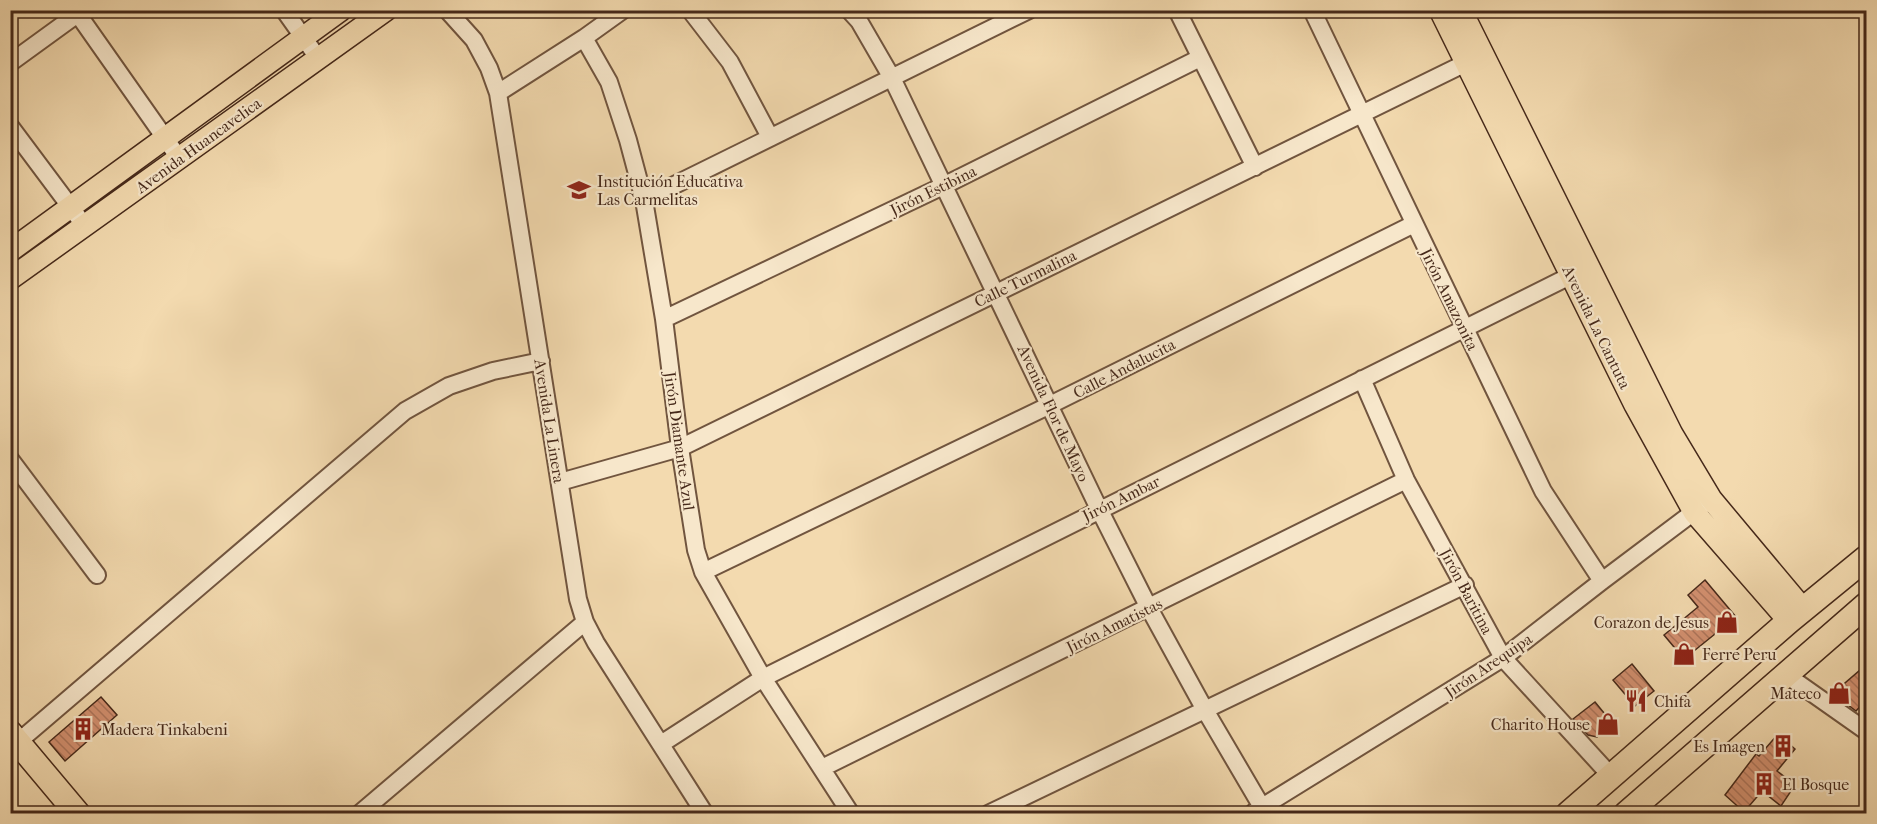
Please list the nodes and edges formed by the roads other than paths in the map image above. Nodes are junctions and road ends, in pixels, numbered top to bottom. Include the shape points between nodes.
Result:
1 (285, 10) edge
2 (341, 10) edge
3 (386, 10) edge
4 (447, 10) edge
5 (623, 10) edge
6 (690, 10) edge
7 (849, 10) edge
8 (1029, 10) edge
9 (1176, 10) edge
10 (1312, 10) edge
11 (1440, 10) edge
12 (1461, 10) edge
13 (78, 12) edge
14 (304, 38) junction
15 (584, 38) junction
16 (318, 58) junction
17 (1200, 58) junction
18 (1474, 59) junction
19 (10, 63) edge
20 (892, 78) junction
21 (498, 93) junction
22 (1362, 115) junction
23 (10, 126) edge
24 (166, 137) junction
25 (770, 137) junction
26 (179, 158) junction
27 (1255, 168) junction
28 (943, 186) junction
29 (644, 200) junction
30 (72, 207) junction
31 (1414, 224) junction
32 (84, 226) junction
33 (10, 251) edge
34 (1580, 271) junction
35 (10, 279) edge
36 (996, 292) junction
37 (664, 319) junction
38 (1464, 330) junction
39 (541, 361) junction
40 (1362, 379) junction
41 (1050, 405) junction
42 (680, 448) junction
43 (10, 459) edge
44 (1406, 480) junction
45 (560, 482) junction
46 (1702, 505) junction
47 (1099, 509) junction
48 (1866, 558) edge
49 (703, 572) junction
50 (97, 575) dead end
51 (1602, 581) junction
52 (1464, 585) junction
53 (1866, 605) edge
54 (1149, 608) junction
55 (1796, 615) junction
56 (585, 622) junction
57 (1503, 658) junction
58 (1785, 674) junction
59 (763, 678) junction
60 (1205, 710) junction
61 (1866, 731) edge
62 (13, 741) edge
63 (661, 744) junction
64 (822, 768) junction
65 (1611, 776) junction
66 (1260, 811) edge
67 (78, 813) edge
68 (360, 813) edge
69 (705, 813) edge
70 (851, 813) edge
71 (988, 813) edge
72 (1568, 813) edge
73 (1626, 813) edge

1 - 14 street
2 - 14 main road, Avenida Huancavelica
3 - 16 main road, Avenida Huancavelica
4 - 21 street, Avenida La Linera via 474,40
5 - 15 street
6 - 25 street via 730,62
7 - 20 street, Avenida Flor de Mayo
8 - 20 street
9 - 17 street
10 - 22 street, Jirón Amazonita
11 - 18 main road, Avenida La Cantuta
12 - 18 main road, Avenida La Cantuta
13 - 19 street
13 - 24 street
14 - 16 street
14 - 24 main road, Avenida Huancavelica
15 - 21 street
15 - 29 street, Jirón Diamante Azul via 609,82
16 - 26 main road, Avenida Huancavelica
17 - 27 street
17 - 28 street, Jirón Estibina
18 - 22 street, Calle Turmalina
18 - 34 main road, Avenida La Cantuta
20 - 25 street
20 - 28 street, Avenida Flor de Mayo
21 - 39 street, Avenida La Linera
22 - 27 street, Calle Turmalina
22 - 31 street, Jirón Amazonita
23 - 30 street
24 - 26 street
24 - 30 main road, Avenida Huancavelica
25 - 29 street
26 - 32 main road, Avenida Huancavelica
27 - 36 street, Calle Turmalina
28 - 36 street, Avenida Flor de Mayo
28 - 37 street, Jirón Estibina
29 - 37 street, Jirón Diamante Azul
30 - 32 street
30 - 33 main road, Avenida Huancavelica
31 - 38 street, Jirón Amazonita
31 - 41 street, Calle Andalucita
32 - 35 main road, Avenida Huancavelica
34 - 38 street, Jirón Ambar
34 - 46 main road, Avenida La Cantuta via 1635,405
36 - 41 street, Avenida Flor de Mayo
36 - 42 street, Calle Turmalina
37 - 42 street, Jirón Diamante Azul
38 - 40 street, Jirón Ambar
38 - 51 street, Jirón Amazonita via 1543,491
39 - 45 street, Avenida La Linera
39 - 62 street via 493,371 449,387 405,411
40 - 44 street, Jirón Baritina
40 - 47 street, Jirón Ambar
41 - 47 street, Avenida Flor de Mayo
41 - 49 street, Calle Andalucita
42 - 45 street, Calle Turmalina
42 - 49 street, Jirón Diamante Azul
43 - 50 street
44 - 52 street, Jirón Baritina
44 - 54 street, Jirón Amatistas
45 - 56 street, Avenida La Linera
46 - 51 street, Jirón Arequipa
46 - 55 main road, Avenida La Cantuta
47 - 54 street, Avenida Flor de Mayo
47 - 59 street, Jirón Ambar
48 - 55 highway
49 - 59 street, Jirón Diamante Azul
51 - 57 street, Jirón Arequipa
52 - 57 street, Jirón Baritina
52 - 60 street
53 - 58 highway
54 - 60 street, Avenida Flor de Mayo
54 - 64 street, Jirón Amatistas
55 - 65 highway
56 - 63 street, Avenida La Linera
56 - 68 street
57 - 65 street, Jirón Baritina
57 - 66 street, Jirón Arequipa
58 - 61 street
58 - 73 highway
59 - 63 street, Jirón Ambar
59 - 64 street, Jirón Diamante Azul
60 - 66 street, Avenida Flor de Mayo
60 - 71 street
62 - 67 highway
63 - 69 street, Avenida La Linera
64 - 70 street, Jirón Diamante Azul
65 - 72 highway

